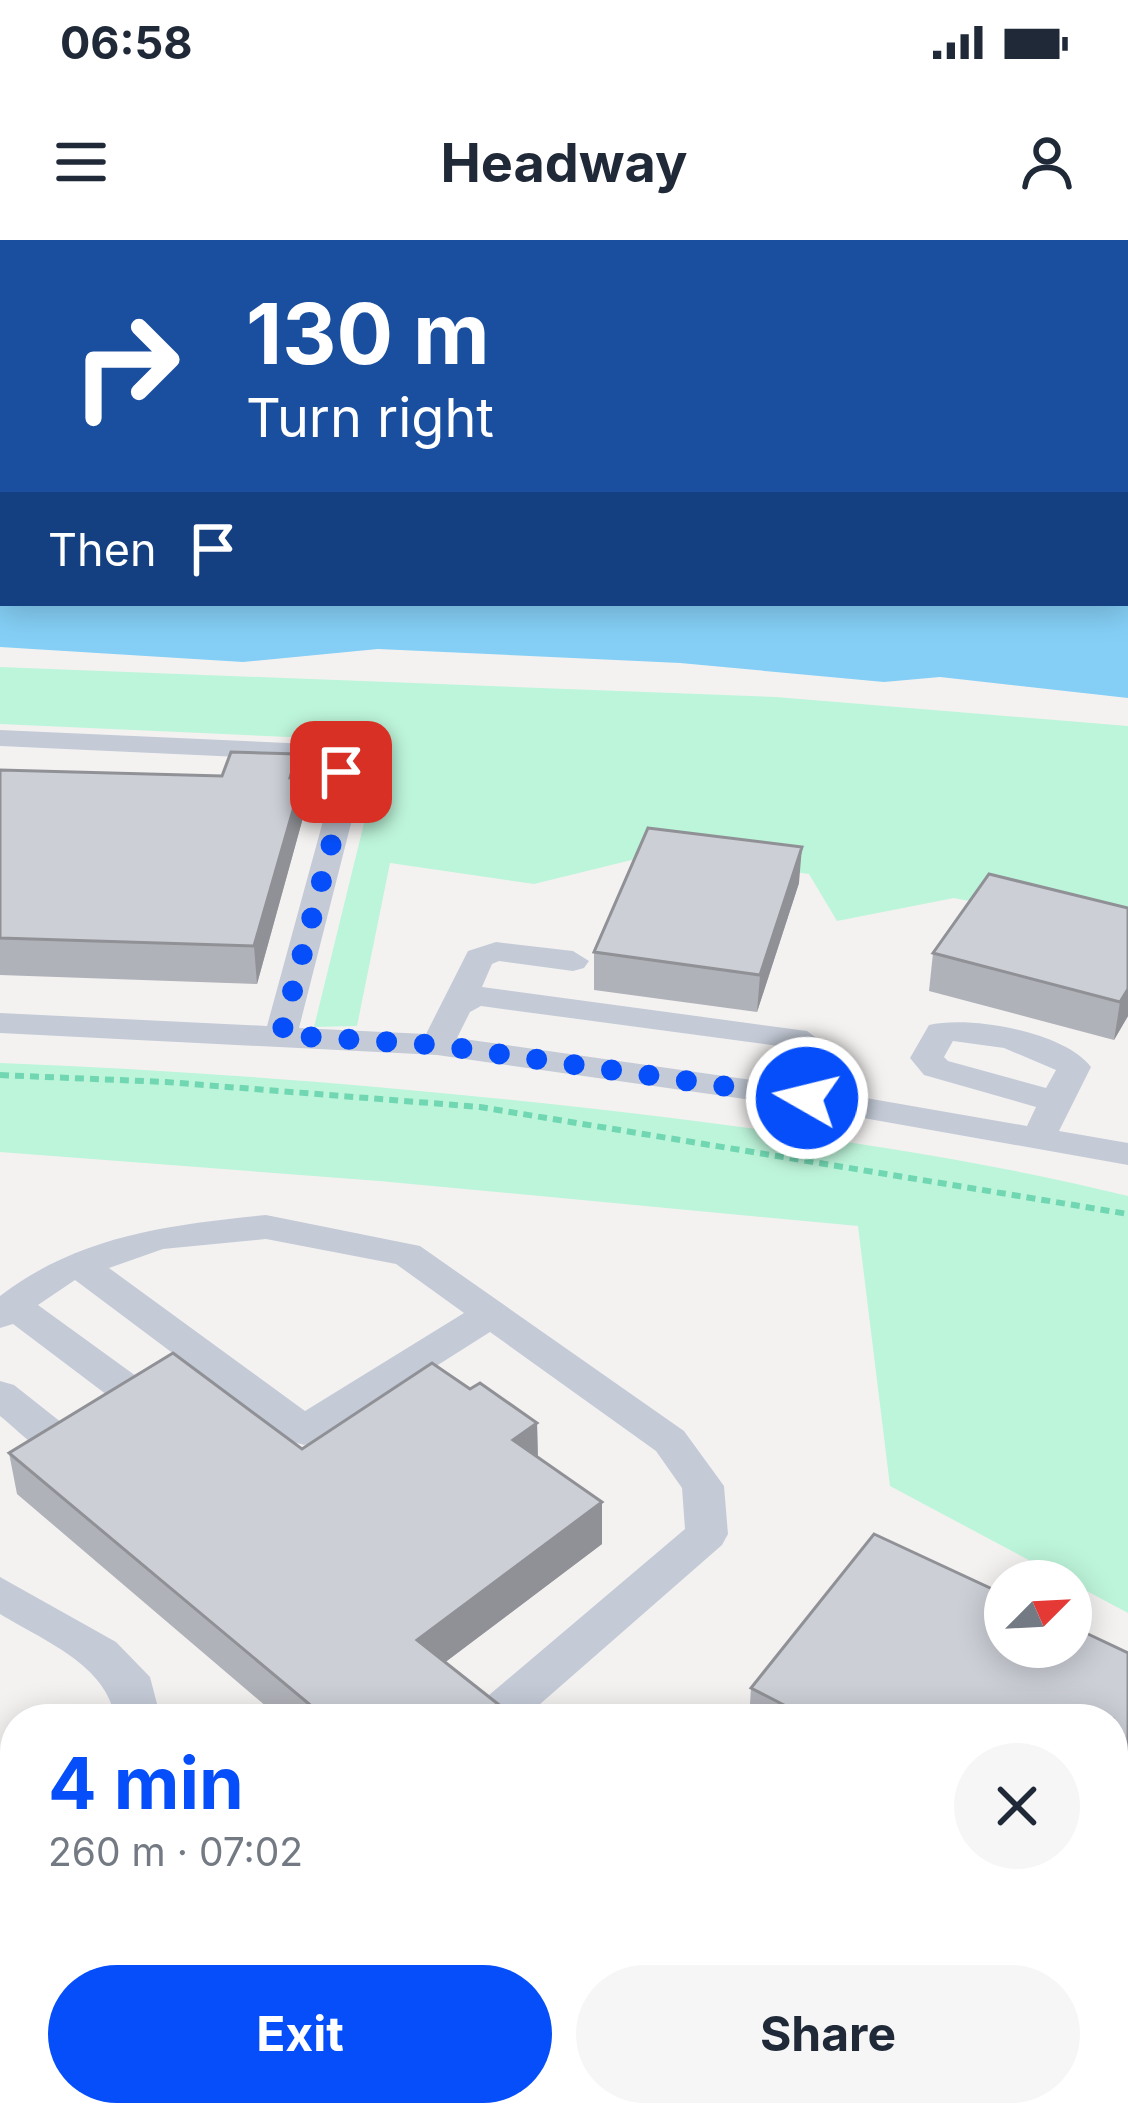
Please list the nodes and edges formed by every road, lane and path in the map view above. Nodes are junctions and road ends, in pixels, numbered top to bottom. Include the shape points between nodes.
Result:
1 (0, 738) edge
2 (573, 962) dead end
3 (457, 1006) junction
4 (0, 1023) edge
5 (281, 1035) junction
6 (437, 1045) junction
7 (0, 1075) edge
8 (807, 1098) junction
9 (1056, 1102) dead end
10 (1039, 1138) junction
11 (1128, 1154) edge
12 (1128, 1214) edge
13 (80, 1265) junction
14 (6, 1310) edge
15 (491, 1314) junction
16 (206, 1355) junction
17 (133, 1394) junction
18 (0, 1395) edge
19 (0, 1593) edge
20 (136, 1704) edge
21 (510, 1704) edge

1 - 5 street via 272,748 310,752 341,772 346,788
2 - 3 street via 496,951 479,958
3 - 6 street
3 - 8 street via 476,996 795,1038 817,1051
4 - 5 street
5 - 6 street
6 - 8 street
7 - 12 path via 480,1107
8 - 10 street
9 - 10 street
10 - 11 street
13 - 14 street via 52,1275
13 - 15 street via 158,1238 266,1227 407,1254
13 - 16 street
14 - 17 street
15 - 16 street via 304,1431
15 - 21 street via 670,1441 703,1486 707,1534
16 - 17 street
17 - 18 street via 76,1431
19 - 20 street via 100,1654 134,1690

